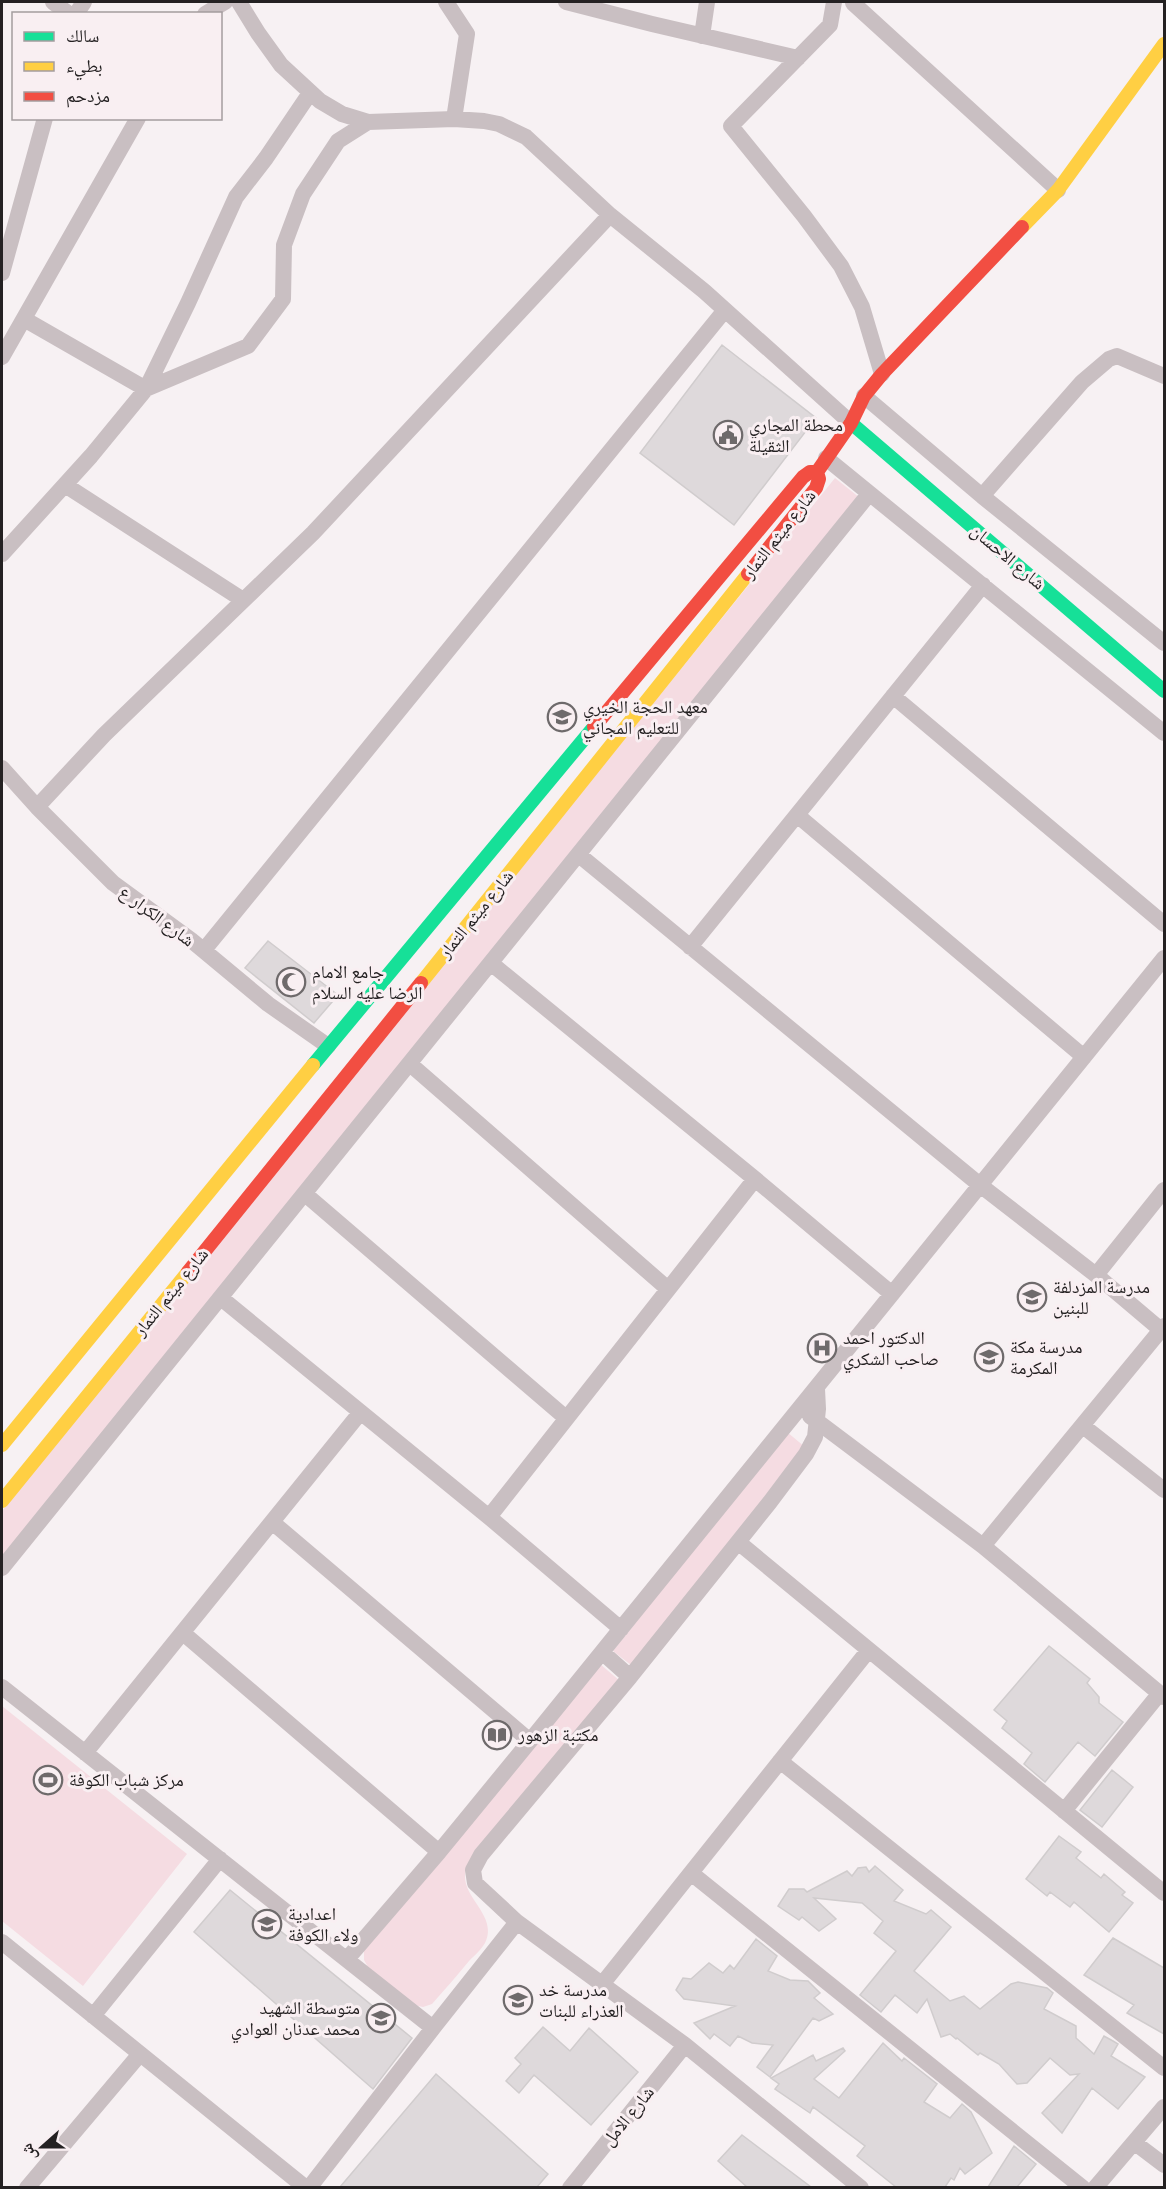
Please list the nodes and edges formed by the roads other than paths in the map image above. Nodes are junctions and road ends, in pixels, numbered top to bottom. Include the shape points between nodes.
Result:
1 (53, 2) edge
2 (225, 2) edge
3 (239, 2) edge
4 (566, 2) edge
5 (707, 2) edge
6 (834, 2) edge
7 (854, 2) edge
8 (453, 4) edge
9 (66, 12) edge
10 (208, 12) edge
11 (830, 25) junction
12 (702, 36) junction
13 (1164, 44) edge
14 (798, 58) junction
15 (310, 93) junction
16 (454, 119) junction
17 (44, 120) edge
18 (137, 120) edge
19 (368, 122) junction
20 (1058, 190) junction
21 (610, 215) junction
22 (2, 273) edge
23 (725, 310) junction
24 (24, 319) junction
25 (2, 357) edge
26 (882, 374) junction
27 (1164, 376) edge
28 (146, 389) junction
29 (864, 396) junction
30 (850, 423) junction
31 (821, 465) junction
32 (65, 485) junction
33 (869, 494) junction
34 (982, 496) junction
35 (3, 550) edge
36 (983, 585) junction
37 (243, 600) junction
38 (1164, 642) edge
39 (1164, 691) edge
40 (893, 696) junction
41 (1164, 733) edge
42 (2, 768) edge
43 (37, 807) junction
44 (797, 815) junction
45 (579, 855) junction
46 (1164, 924) edge
47 (690, 947) junction
48 (204, 950) junction
49 (1164, 958) edge
50 (492, 964) junction
51 (328, 1046) junction
52 (1084, 1057) junction
53 (411, 1064) junction
54 (755, 1179) junction
55 (980, 1185) junction
56 (1164, 1190) edge
57 (305, 1194) junction
58 (1096, 1275) junction
59 (668, 1289) junction
60 (892, 1294) junction
61 (221, 1298) junction
62 (1163, 1328) edge
63 (817, 1389) junction
64 (801, 1408) junction
65 (360, 1413) junction
66 (566, 1418) junction
67 (818, 1422) junction
68 (1083, 1426) junction
69 (2, 1445) edge
70 (1164, 1490) edge
71 (2, 1501) edge
72 (489, 1517) junction
73 (272, 1522) junction
74 (738, 1542) junction
75 (983, 1546) junction
76 (2, 1568) edge
77 (621, 1629) junction
78 (183, 1633) junction
79 (868, 1651) junction
80 (602, 1652) junction
81 (630, 1677) junction
82 (2, 1687) edge
83 (1162, 1695) edge
84 (530, 1741) junction
85 (86, 1753) junction
86 (780, 1761) junction
87 (1064, 1811) junction
88 (439, 1852) junction
89 (220, 1859) junction
90 (691, 1873) junction
91 (1164, 1893) edge
92 (517, 1922) junction
93 (2, 1942) edge
94 (347, 1959) junction
95 (603, 1983) junction
96 (93, 2016) junction
97 (433, 2028) junction
98 (685, 2045) junction
99 (140, 2054) junction
100 (1164, 2068) edge
101 (1164, 2107) edge
102 (1135, 2143) junction
103 (1164, 2165) edge
104 (27, 2187) edge
105 (308, 2187) edge
106 (570, 2187) edge
107 (861, 2187) edge
108 (1083, 2187) edge
109 (1095, 2187) edge

1 - 9 street
2 - 10 street
3 - 15 street via 269,50
4 - 12 street
5 - 12 street
6 - 11 street
7 - 11 street
7 - 20 street
8 - 16 street via 467,34
11 - 14 street
12 - 14 street
13 - 20 street
14 - 26 street via 731,126 842,266 862,307
15 - 19 street via 331,108
15 - 28 street via 236,197
16 - 19 street
16 - 21 street via 499,124 526,137
17 - 22 street
18 - 24 street
19 - 28 street via 338,141 303,194 284,245 283,299 248,346
20 - 26 street
21 - 23 street
21 - 37 street via 313,532
23 - 30 street
23 - 48 street
24 - 25 street
24 - 28 street
26 - 29 street
27 - 34 street via 1117,356 1109,359 1082,382
28 - 32 street
29 - 30 street
29 - 34 street
30 - 31 street
30 - 39 street, شارع الاحسان
31 - 33 street
31 - 51 street, شارع ميثم التمار via 803,477
31 - 71 street, شارع ميثم التمار via 816,488 809,497
32 - 35 street
32 - 37 street
33 - 36 street
33 - 45 street
34 - 38 street
36 - 40 street
36 - 41 street
37 - 43 street via 104,735
40 - 44 street
40 - 46 street
42 - 43 street, شارع الكرار ع
43 - 48 street, شارع الكرار ع via 113,883
44 - 47 street
44 - 52 street
45 - 47 street
45 - 50 street
47 - 55 street
48 - 51 street, شارع الكرار ع via 268,1004
49 - 52 street
50 - 53 street
50 - 54 street
51 - 69 street, شارع ميثم التمار
52 - 55 street
53 - 57 street
53 - 59 street
54 - 59 street
54 - 60 street
55 - 58 street
55 - 60 street
56 - 58 street
57 - 61 street
57 - 66 street
58 - 62 street
59 - 66 street
60 - 63 street
61 - 65 street
61 - 76 street
62 - 68 street
63 - 64 street
63 - 67 street
64 - 67 street
64 - 77 street
65 - 72 street
65 - 73 street
66 - 72 street
67 - 74 street via 806,1454
67 - 75 street
68 - 70 street
68 - 75 street
72 - 77 street
73 - 78 street
73 - 84 street
74 - 79 street
74 - 81 street
75 - 83 street
77 - 80 street
78 - 85 street
78 - 88 street
79 - 86 street
79 - 87 street
80 - 81 street
80 - 84 street
81 - 92 street via 473,1870 475,1883
82 - 85 street
83 - 87 street
84 - 88 street
85 - 89 street
86 - 90 street
86 - 100 street
87 - 91 street
88 - 94 street
89 - 94 street
89 - 96 street
90 - 95 street
90 - 108 street
92 - 95 street
92 - 97 street
93 - 96 street
94 - 97 street
95 - 98 street
96 - 99 street
97 - 105 street
98 - 106 street, شارع الامل
98 - 107 street
99 - 104 street
99 - 105 street
101 - 102 street
102 - 103 street
102 - 109 street

